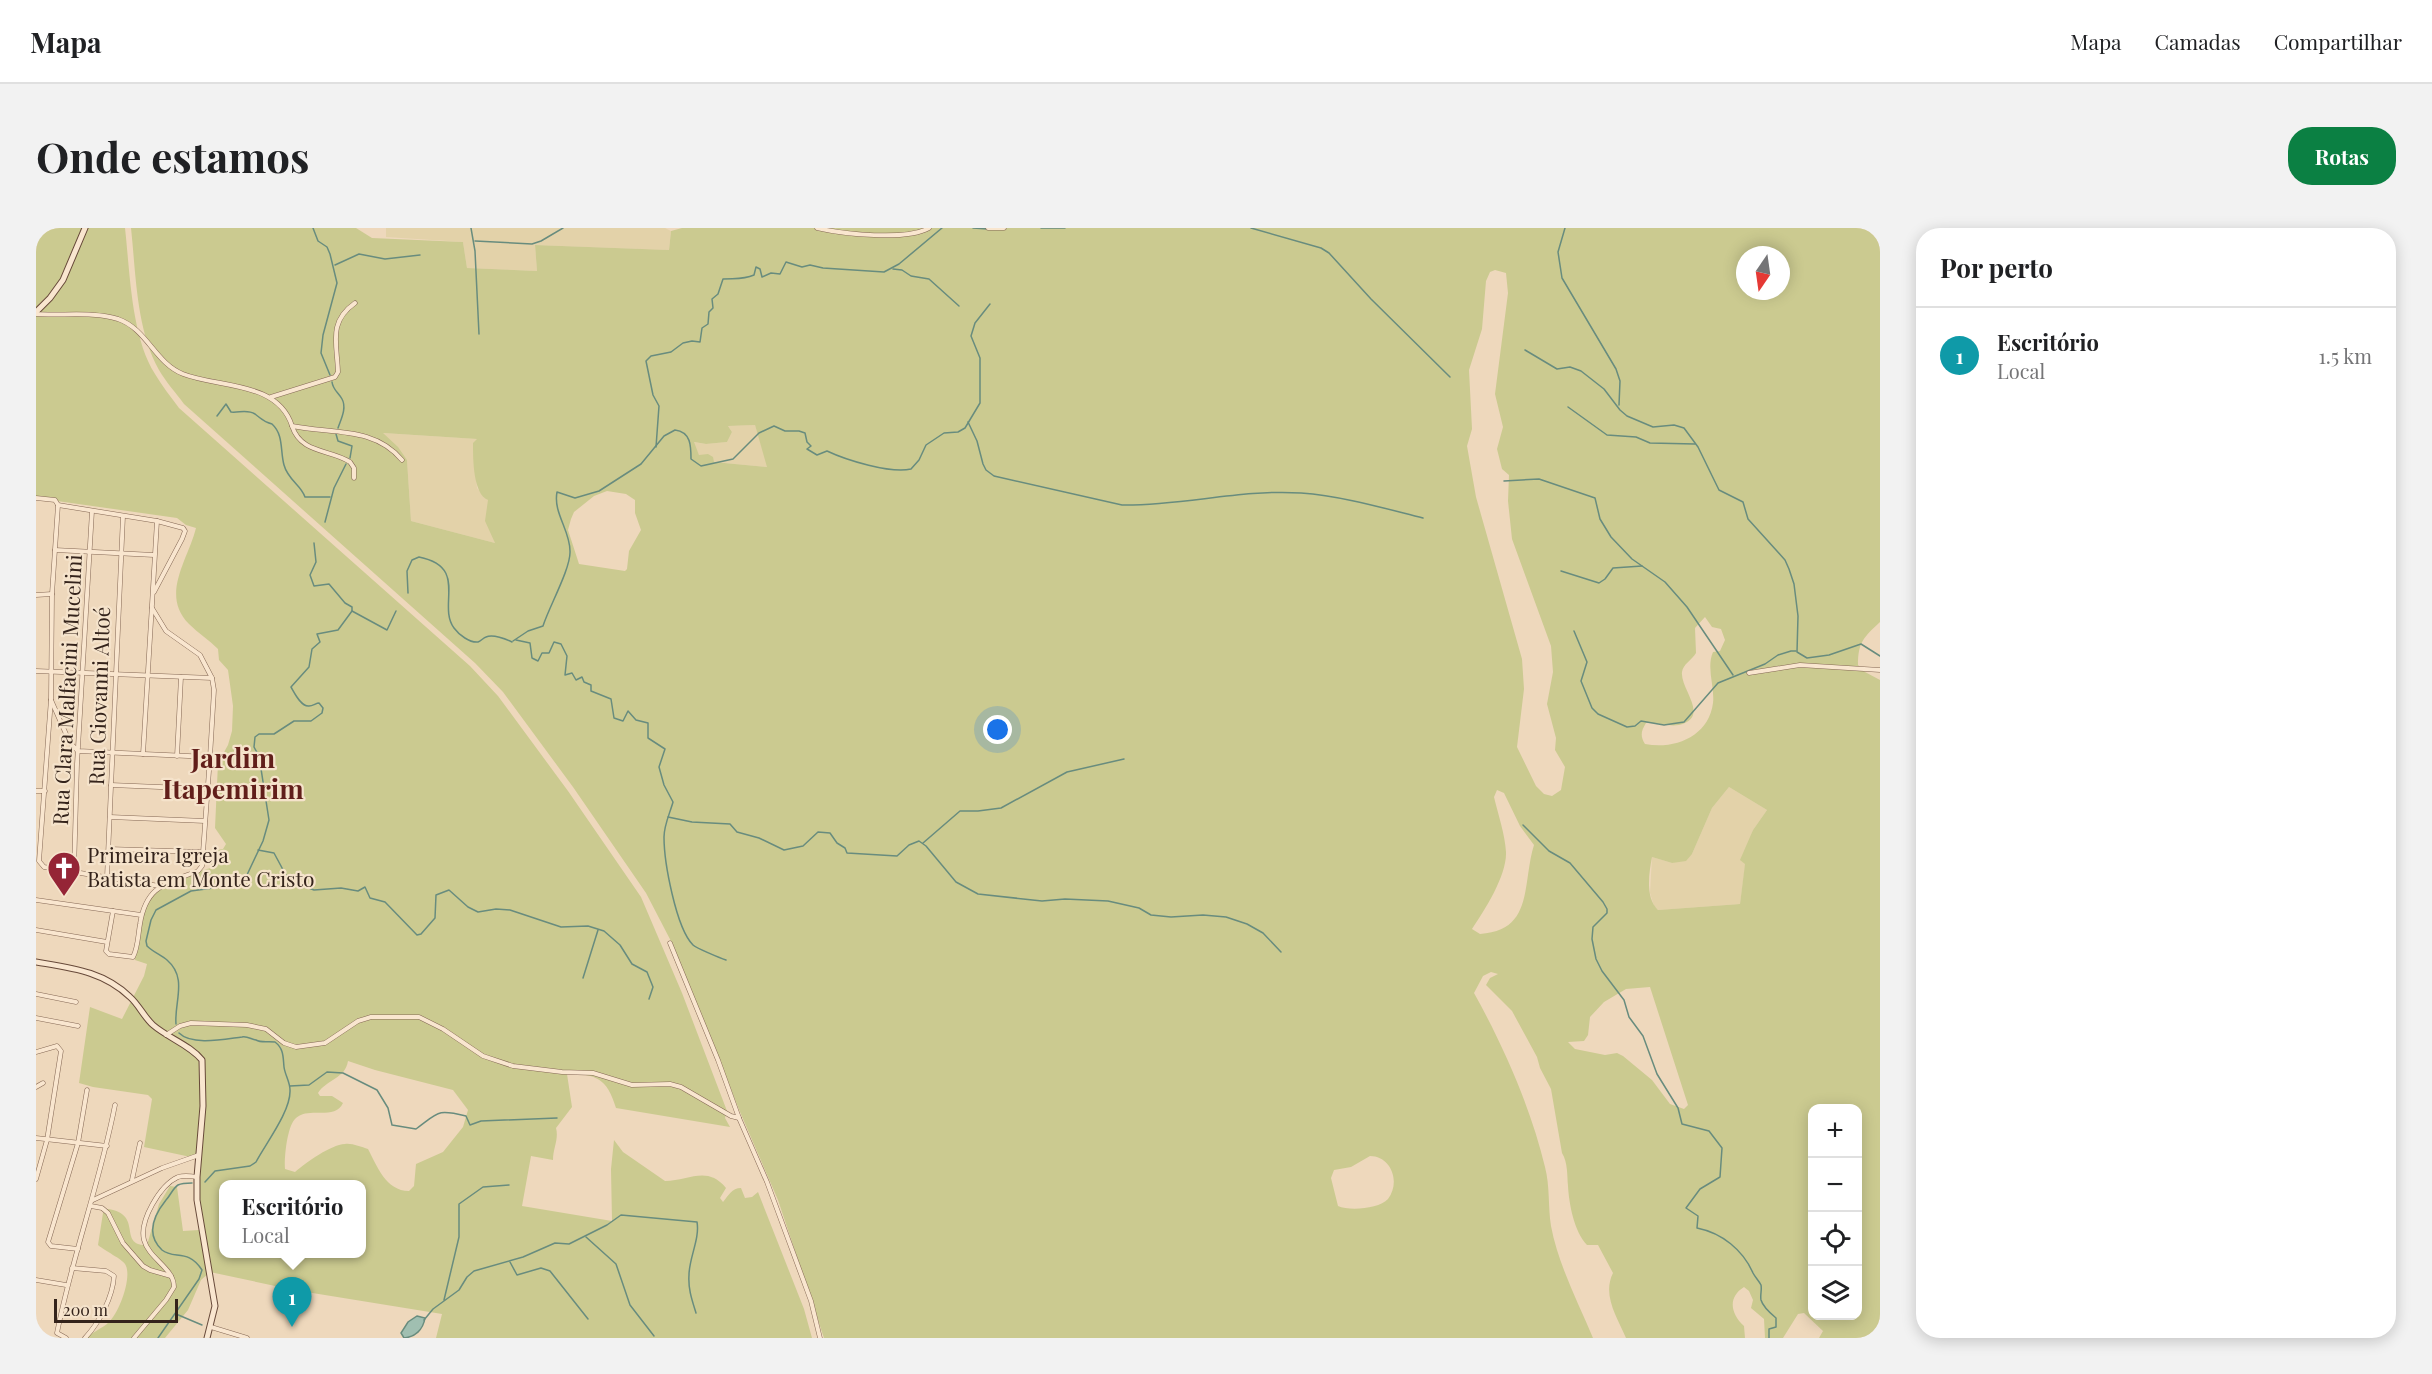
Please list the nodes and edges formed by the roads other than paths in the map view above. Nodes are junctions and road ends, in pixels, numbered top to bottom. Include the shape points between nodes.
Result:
1 (85, 228) edge
2 (817, 228) edge
3 (929, 228) edge
4 (988, 228) edge
5 (1004, 228) edge
6 (355, 303) dead end
7 (36, 313) edge
8 (271, 397) junction
9 (292, 426) junction
10 (402, 460) dead end
11 (354, 478) dead end
12 (36, 498) edge
13 (58, 505) junction
14 (92, 511) junction
15 (123, 516) junction
16 (157, 521) junction
17 (55, 550) junction
18 (90, 553) junction
19 (121, 554) junction
20 (154, 555) junction
21 (52, 594) junction
22 (153, 594) junction
23 (36, 595) edge
24 (152, 609) junction
25 (1880, 670) edge
26 (36, 671) edge
27 (51, 672) junction
28 (84, 673) junction
29 (1749, 673) dead end
30 (116, 674) junction
31 (148, 676) junction
32 (181, 677) junction
33 (213, 678) junction
34 (51, 699) junction
35 (78, 751) junction
36 (112, 753) junction
37 (143, 754) junction
38 (177, 756) junction
39 (210, 757) junction
40 (111, 785) junction
41 (208, 789) junction
42 (36, 791) edge
43 (45, 791) junction
44 (110, 817) junction
45 (205, 820) junction
46 (109, 849) junction
47 (203, 852) junction
48 (74, 871) junction
49 (107, 877) junction
50 (159, 886) junction
51 (36, 900) edge
52 (112, 911) junction
53 (141, 915) junction
54 (36, 930) edge
55 (107, 942) junction
56 (670, 944) dead end
57 (36, 962) edge
58 (36, 994) edge
59 (76, 1002) dead end
60 (36, 1018) edge
61 (78, 1026) dead end
62 (166, 1035) junction
63 (36, 1052) edge
64 (43, 1083) dead end
65 (36, 1087) edge
66 (87, 1090) dead end
67 (115, 1106) dead end
68 (739, 1118) junction
69 (36, 1138) edge
70 (47, 1140) junction
71 (78, 1143) junction
72 (140, 1143) dead end
73 (107, 1146) junction
74 (199, 1155) junction
75 (197, 1177) junction
76 (36, 1179) edge
77 (132, 1181) junction
78 (93, 1200) junction
79 (91, 1206) junction
80 (78, 1249) junction
81 (72, 1268) junction
82 (172, 1276) junction
83 (36, 1280) edge
84 (66, 1285) junction
85 (210, 1327) junction
86 (66, 1338) edge
87 (85, 1338) edge
88 (134, 1338) edge
89 (207, 1338) edge
90 (247, 1338) edge
91 (820, 1338) edge

1 - 7 street via 63,280
2 - 3 street via 871,235 914,233
4 - 5 street
6 - 8 street via 344,311 337,325 337,375
7 - 8 street via 117,319 147,339 170,368 193,378
8 - 9 street via 287,412
9 - 10 street via 371,438 387,444
9 - 11 street via 314,450 350,462
12 - 13 street via 55,500
13 - 14 street
13 - 17 street
14 - 15 street
14 - 18 street, Rua Clara Malfacini Mucelini
15 - 16 street
15 - 19 street, Rua Giovanni Altoé
16 - 20 street
16 - 22 street via 178,525 184,531
17 - 18 street
17 - 21 street
18 - 19 street
18 - 28 street, Rua Clara Malfacini Mucelini
19 - 20 street
19 - 30 street, Rua Giovanni Altoé
20 - 22 street
21 - 23 street
21 - 27 street
22 - 24 street
24 - 31 street
24 - 33 street via 166,631 200,655
25 - 29 street via 1800,664
26 - 27 street
27 - 28 street
27 - 34 street
28 - 30 street
28 - 35 street, Rua Clara Malfacini Mucelini
30 - 31 street
30 - 36 street, Rua Giovanni Altoé
31 - 32 street
31 - 37 street
32 - 33 street
32 - 38 street
33 - 39 street
34 - 35 street via 70,743
34 - 43 street
35 - 36 street
35 - 48 street, Rua Clara Malfacini Mucelini
36 - 37 street
36 - 40 street, Rua Giovanni Altoé
37 - 38 street
38 - 39 street
39 - 41 street
40 - 41 street
40 - 44 street, Rua Giovanni Altoé
41 - 45 street
42 - 43 street
43 - 48 street via 39,861 44,867
44 - 45 street
44 - 46 street, Rua Giovanni Altoé
45 - 47 street
46 - 47 street
46 - 49 street, Rua Giovanni Altoé
47 - 50 street via 198,871
48 - 49 street
49 - 50 street
50 - 53 street via 148,897
51 - 52 street
52 - 53 street
52 - 55 street
53 - 55 street via 135,954 109,954
54 - 55 street
56 - 68 street
57 - 62 street via 90,972 105,979 127,994
58 - 59 street
60 - 61 street
62 - 68 street via 191,1023 247,1025 266,1029 296,1047 325,1043 371,1017 419,1017 483,1056 513,1066 592,1073 632,1085 670,1084
62 - 74 street via 202,1060
63 - 70 street via 60,1048
64 - 65 street
66 - 71 street
67 - 73 street
68 - 91 street via 811,1301
69 - 70 street
70 - 71 street
70 - 76 street
71 - 73 street
71 - 80 street via 48,1242 51,1246
72 - 77 street
73 - 78 street
74 - 75 street
74 - 77 street
75 - 82 street via 181,1176 174,1180 145,1219 145,1243
75 - 85 street via 198,1211 215,1299
77 - 78 street
78 - 79 street
79 - 80 street
79 - 82 street via 106,1210 123,1243 143,1266
80 - 81 street
81 - 84 street
81 - 87 street via 106,1271 114,1276 105,1307
82 - 88 street via 173,1291
83 - 84 street
84 - 86 street via 57,1333
85 - 89 street
85 - 90 street

